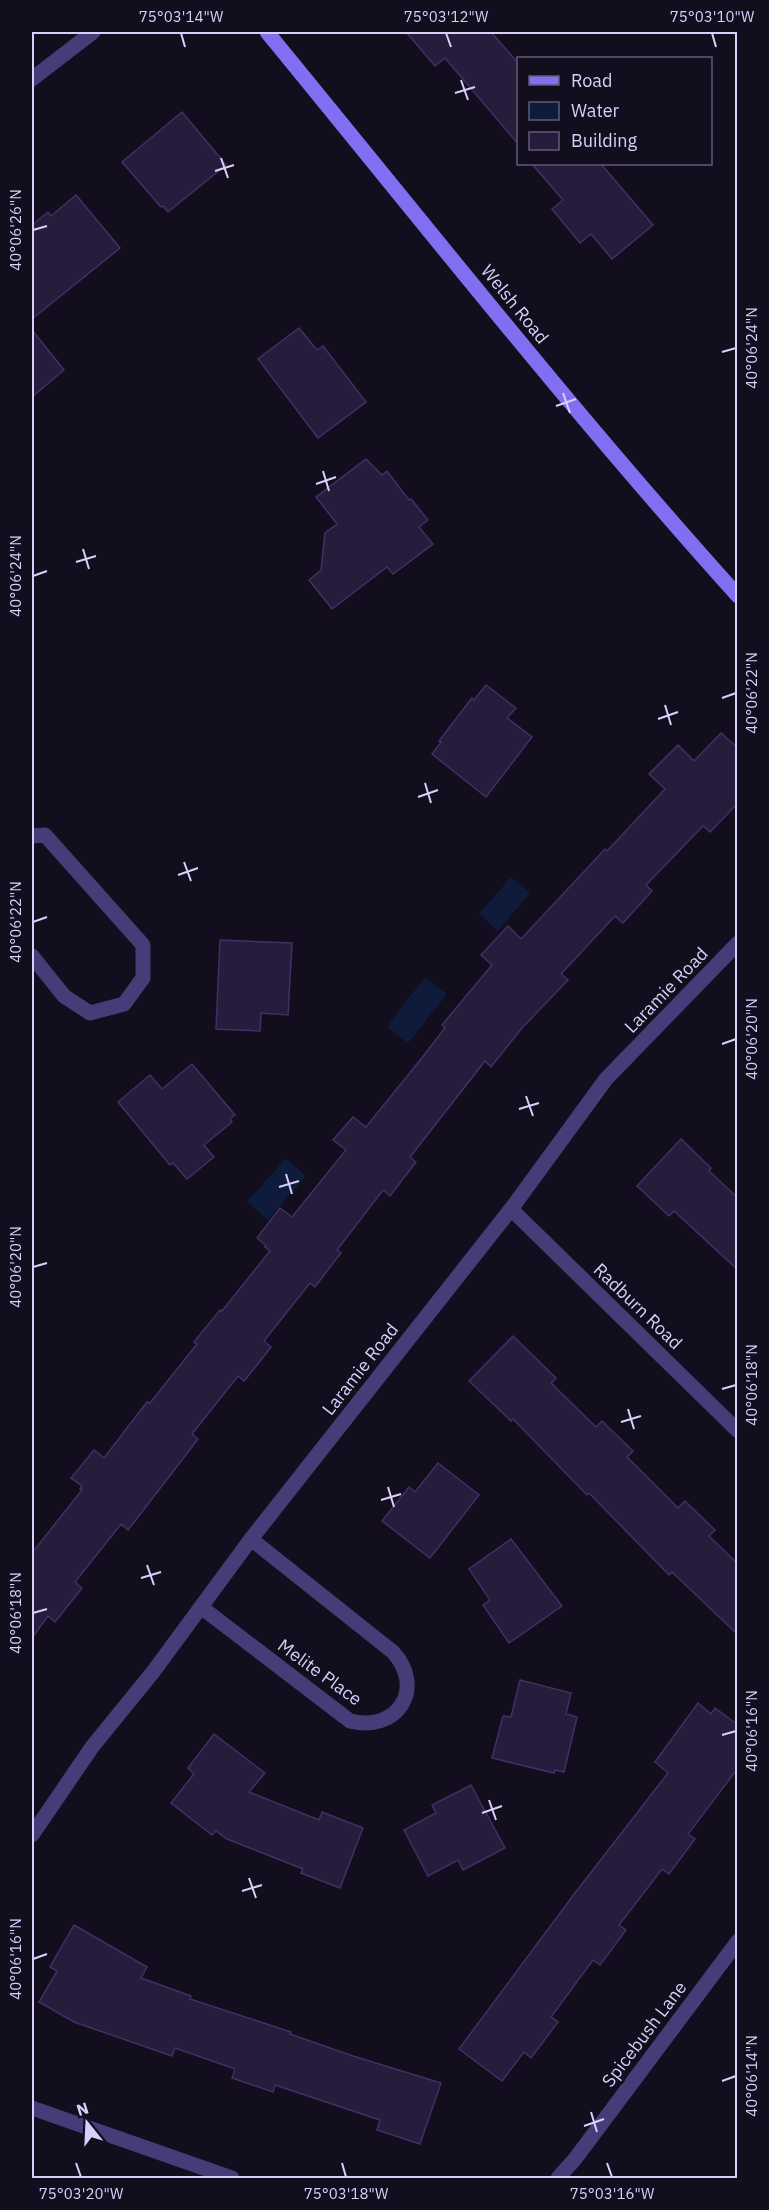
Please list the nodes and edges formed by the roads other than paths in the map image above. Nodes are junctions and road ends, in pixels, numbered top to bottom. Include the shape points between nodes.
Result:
1 (93, 32) edge
2 (267, 32) edge
3 (32, 79) edge
4 (738, 596) edge
5 (32, 836) edge
6 (738, 943) edge
7 (32, 956) edge
8 (511, 1209) junction
9 (738, 1431) edge
10 (251, 1539) junction
11 (201, 1606) junction
12 (32, 1835) edge
13 (738, 1941) edge
14 (32, 2108) edge
15 (232, 2178) edge
16 (558, 2178) edge

1 - 3 street
2 - 4 main road, Welsh Road via 562,393
5 - 7 street via 45,835 142,945 143,978 124,1004 90,1013 64,996
6 - 8 street, Laramie Road via 606,1079
8 - 9 street, Radburn Road
8 - 10 street, Laramie Road
10 - 11 street, Laramie Road
10 - 11 street, Melite Place via 401,1661 408,1684 399,1708 377,1723 350,1721
11 - 12 street, Laramie Road via 92,1747
13 - 16 street, Spicebush Lane
14 - 15 street

